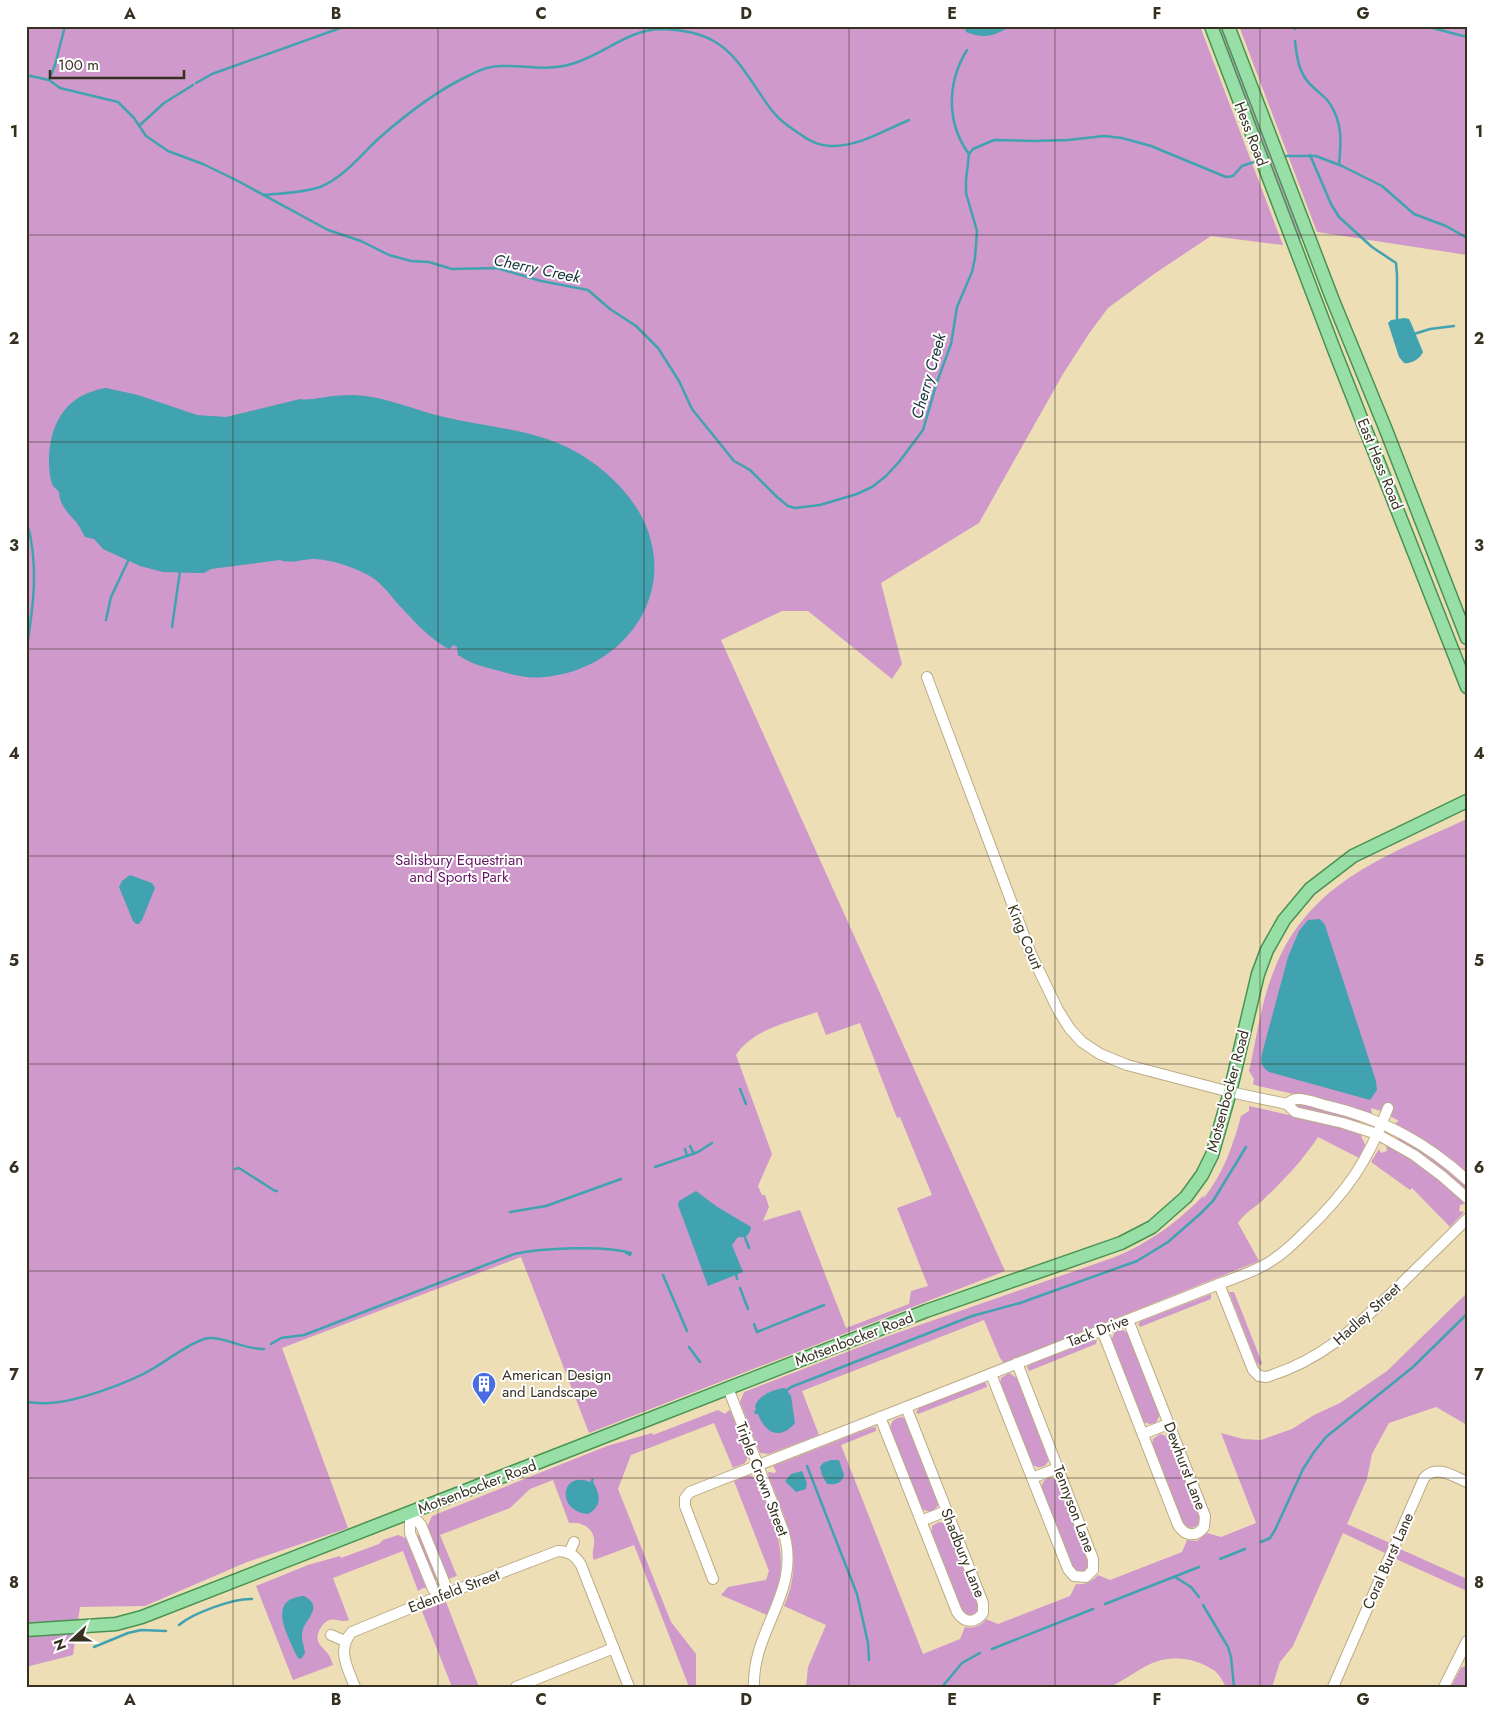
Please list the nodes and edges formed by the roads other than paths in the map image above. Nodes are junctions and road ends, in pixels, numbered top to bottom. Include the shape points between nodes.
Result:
1 (1210, 26) edge
2 (1228, 26) edge
3 (1308, 236) joint
4 (1292, 242) joint
5 (1467, 638) edge
6 (927, 677) dead end
7 (1467, 687) edge
8 (1467, 801) edge
9 (1230, 1092) junction
10 (1286, 1104) junction
11 (1388, 1108) dead end
12 (1382, 1124) junction
13 (1377, 1134) junction
14 (1467, 1180) edge
15 (1467, 1198) edge
16 (1467, 1219) edge
17 (1219, 1284) junction
18 (1128, 1320) junction
19 (1102, 1330) junction
20 (1017, 1363) junction
21 (991, 1374) junction
22 (728, 1388) junction
23 (906, 1407) junction
24 (880, 1417) junction
25 (1168, 1424) junction
26 (1143, 1434) junction
27 (758, 1465) junction
28 (1058, 1468) junction
29 (1032, 1478) junction
30 (1467, 1482) edge
31 (946, 1511) junction
32 (410, 1513) junction
33 (921, 1521) junction
34 (574, 1542) dead end
35 (569, 1553) junction
36 (713, 1579) dead end
37 (442, 1595) junction
38 (26, 1630) edge
39 (331, 1635) dead end
40 (344, 1641) junction
41 (1467, 1641) edge
42 (614, 1648) junction
43 (1464, 1655) edge
44 (355, 1687) edge
45 (516, 1687) edge
46 (629, 1687) edge
47 (754, 1687) edge
48 (1333, 1687) edge
49 (1444, 1687) edge

1 - 4 main road, Hess Road
2 - 3 main road, Hess Road
3 - 5 main road, East Hess Road
4 - 7 main road, East Hess Road
6 - 9 street, King Court via 1031,954 1070,1029 1092,1049 1114,1061
8 - 9 main road, Motsenbocker Road via 1353,856 1310,889 1290,912 1272,940 1260,968
9 - 10 street, King Court
9 - 22 main road, Motsenbocker Road via 1216,1142 1202,1175 1186,1197 1142,1233 1102,1251 926,1311
10 - 12 street via 1297,1099 1309,1101
10 - 13 street via 1295,1112
11 - 12 street, Tack Drive
12 - 13 street, Tack Drive
12 - 14 street via 1426,1147
13 - 15 street via 1414,1155
13 - 17 street, Tack Drive via 1366,1159 1348,1186 1300,1237 1267,1264
16 - 17 street, Hadley Street via 1344,1337 1299,1364 1257,1380
17 - 18 street, Tack Drive
18 - 19 street, Tack Drive
18 - 25 street, Dewhurst Lane
19 - 20 street, Tack Drive
19 - 26 street, Dewhurst Lane
20 - 21 street, Tack Drive
20 - 28 street, Tennyson Lane
21 - 23 street, Tack Drive
21 - 29 street, Tennyson Lane
22 - 27 street, Triple Crown Street
22 - 32 main road, Motsenbocker Road
23 - 24 street, Tack Drive
23 - 31 street, Shadbury Lane
24 - 27 street, Tack Drive
24 - 33 street, Shadbury Lane
25 - 26 street
25 - 26 street, Dewhurst Lane via 1205,1516 1204,1527 1193,1535 1185,1533 1178,1525
27 - 36 street, Tack Drive via 686,1494 685,1506
27 - 47 street, Triple Crown Street via 785,1535 788,1559 782,1593 757,1653
28 - 29 street
28 - 29 street, Tennyson Lane via 1094,1559 1093,1570 1086,1577 1074,1576 1068,1569
30 - 48 street, Coral Burst Lane via 1431,1468 1424,1478
31 - 33 street
31 - 33 street, Shadbury Lane via 983,1603 983,1613 975,1620 963,1620 957,1612
32 - 37 street via 421,1525 445,1584
32 - 38 main road, Motsenbocker Road via 137,1619 116,1624
34 - 35 street
35 - 37 street, Edenfeld Street via 553,1552
35 - 42 street via 581,1565
37 - 40 street, Edenfeld Street via 357,1629
39 - 40 street
40 - 44 street via 344,1661
41 - 43 street
42 - 45 street
42 - 46 street
43 - 49 street

